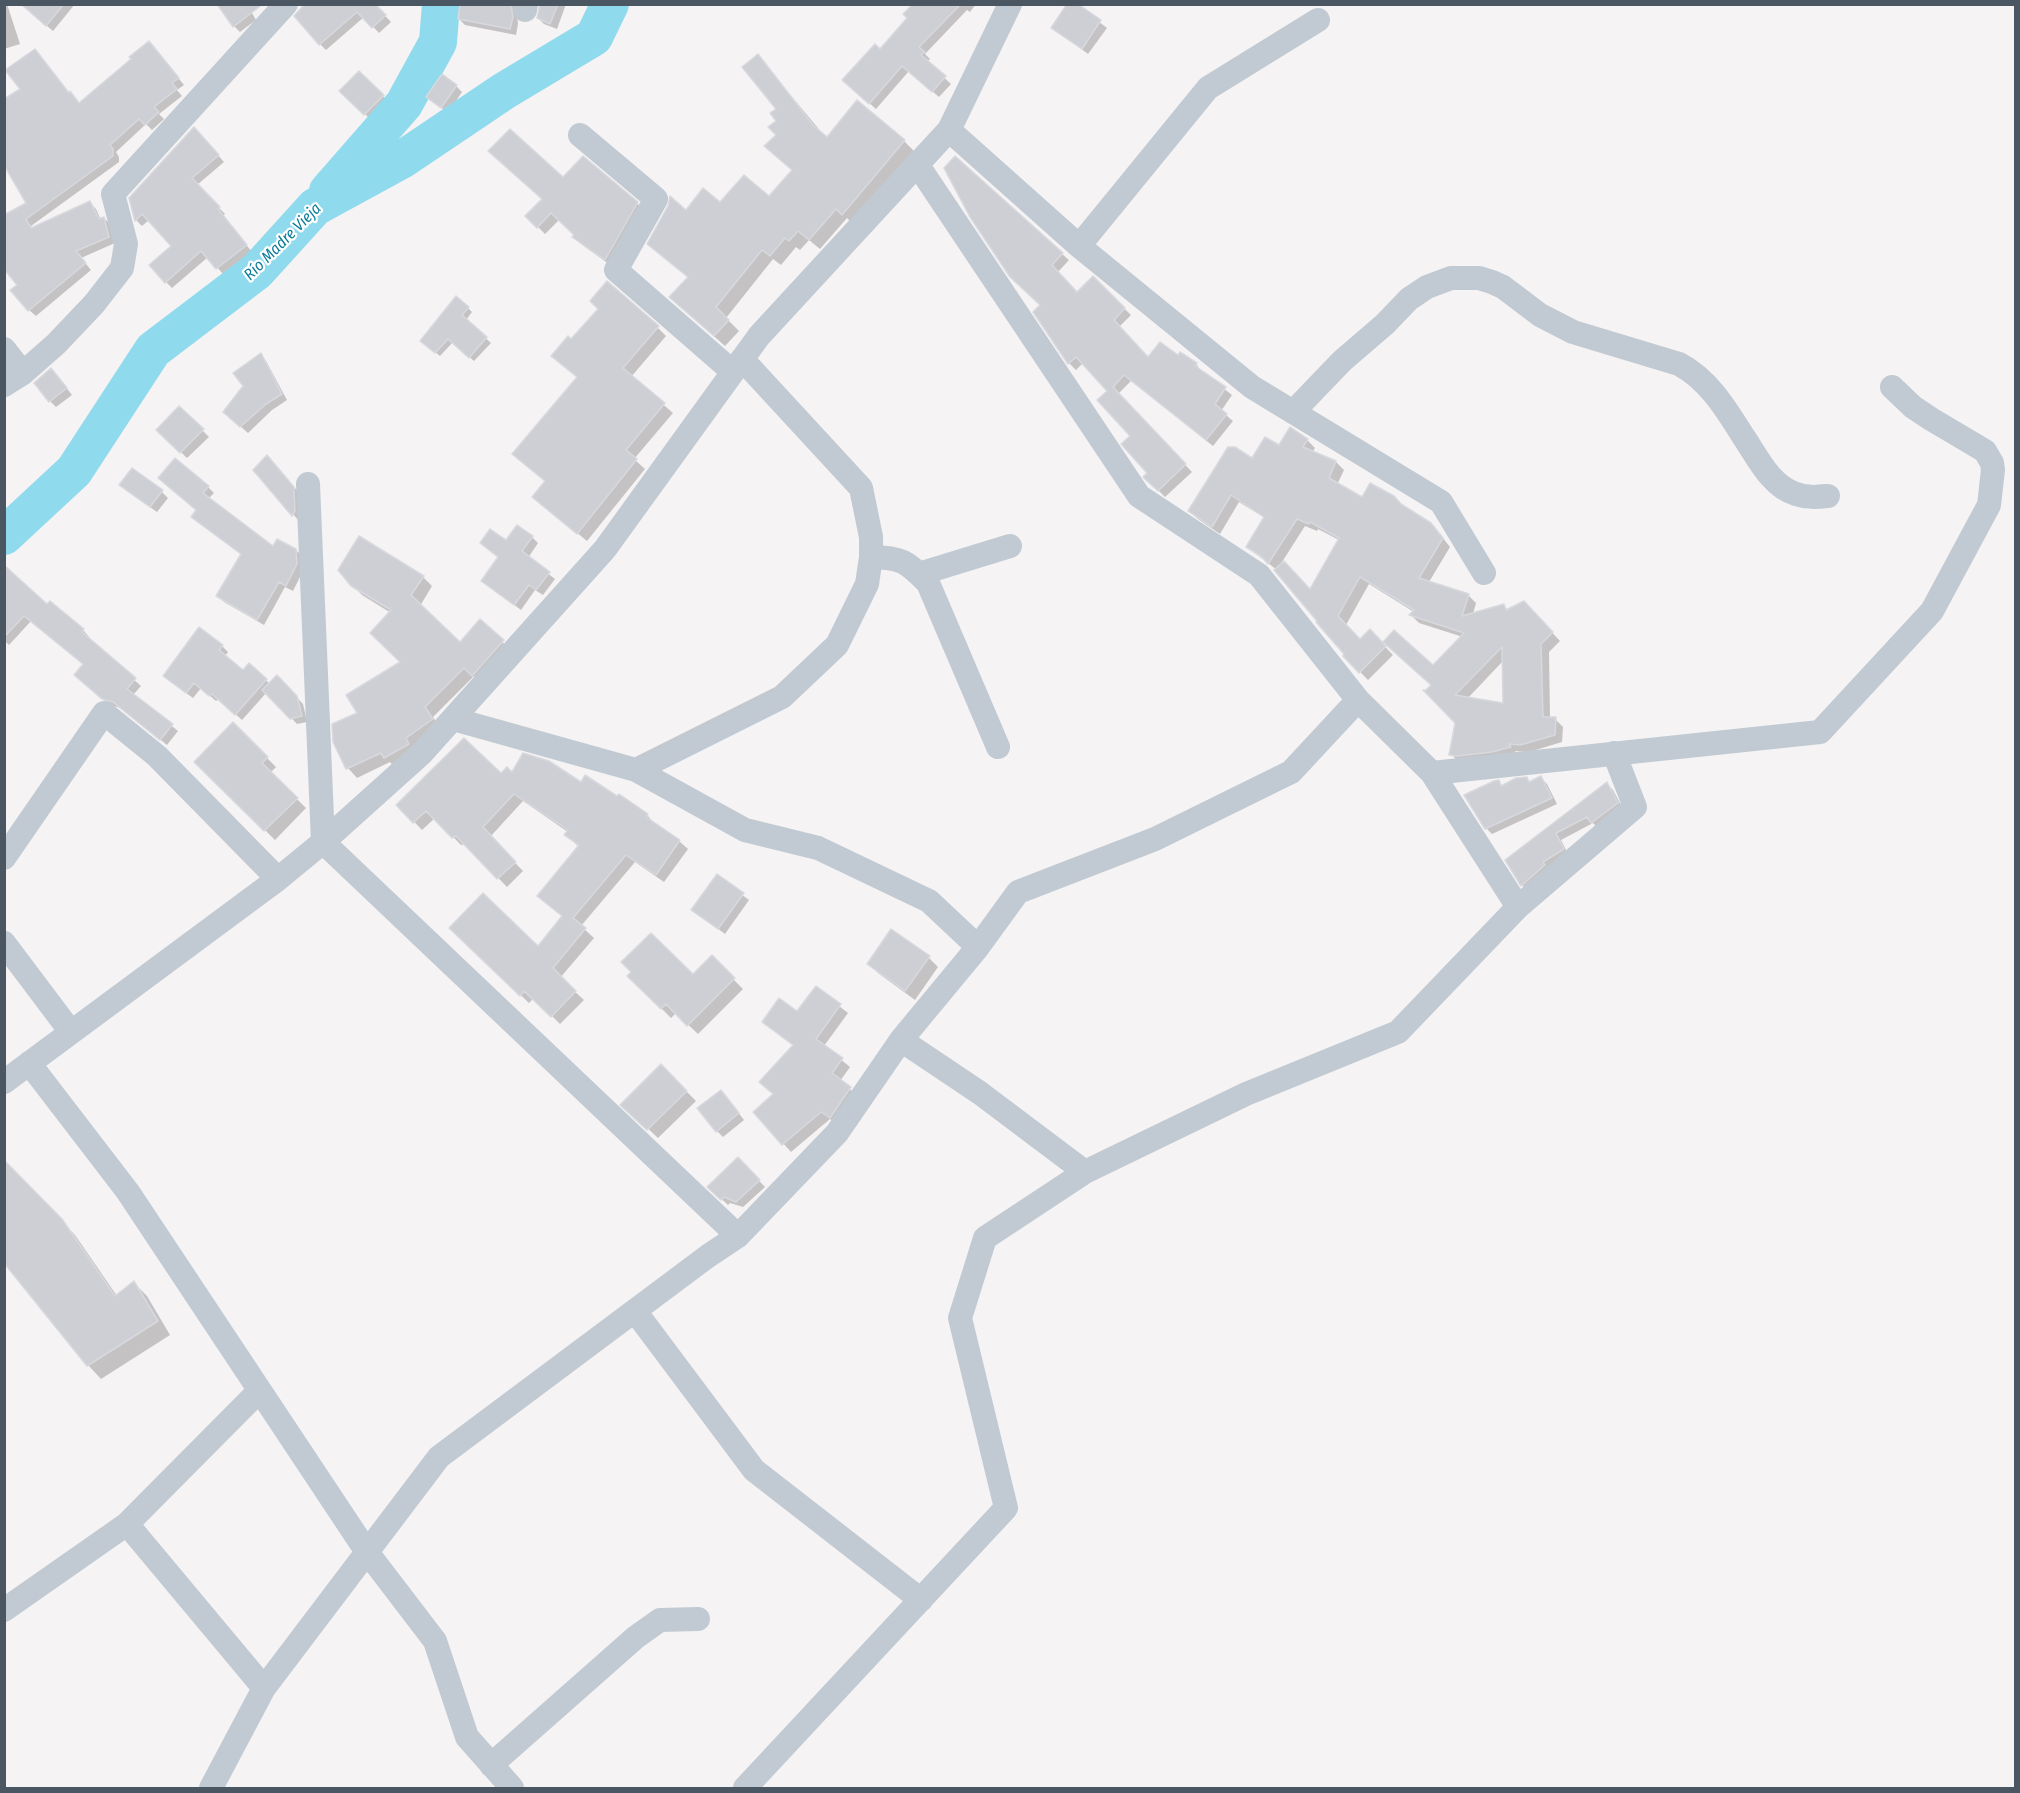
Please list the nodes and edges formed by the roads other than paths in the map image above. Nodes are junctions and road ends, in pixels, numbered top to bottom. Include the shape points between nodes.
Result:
1 (286, 4) edge
2 (1010, 4) edge
3 (1318, 20) dead end
4 (949, 130) junction
5 (580, 135) dead end
6 (917, 164) junction
7 (1079, 246) junction
8 (4, 349) edge
9 (737, 365) junction
10 (14, 379) edge
11 (1892, 387) dead end
12 (1293, 412) junction
13 (308, 484) dead end
14 (1828, 496) dead end
15 (1010, 546) dead end
16 (871, 557) junction
17 (1484, 573) dead end
18 (919, 574) junction
19 (1358, 700) junction
20 (453, 719) junction
21 (998, 747) dead end
22 (1614, 753) junction
23 (636, 770) junction
24 (1432, 773) junction
25 (323, 842) junction
26 (4, 858) edge
27 (278, 879) junction
28 (1518, 907) junction
29 (4, 943) edge
30 (978, 947) junction
31 (71, 1032) junction
32 (901, 1040) junction
33 (29, 1063) junction
34 (6, 1078) edge
35 (1085, 1172) junction
36 (738, 1236) junction
37 (635, 1311) junction
38 (258, 1390) junction
39 (127, 1524) junction
40 (367, 1552) junction
41 (921, 1600) junction
42 (4, 1610) edge
43 (698, 1618) dead end
44 (264, 1688) junction
45 (491, 1765) junction
46 (211, 1788) edge
47 (512, 1788) edge
48 (745, 1788) edge

1 - 10 street via 113,194 126,244 122,268 56,344
2 - 4 street
3 - 7 street via 1208,88
4 - 6 street
4 - 7 street
5 - 9 street via 656,199 616,270
6 - 9 street via 767,327
6 - 19 street via 1139,496 1258,575
7 - 12 street via 1252,387
8 - 10 street
9 - 16 street via 861,488
9 - 20 street via 605,549
11 - 22 street via 1913,407 1985,451 1992,463 1989,506 1932,611 1820,732
12 - 14 street via 1342,361 1418,293 1451,278 1479,278 1503,287 1540,315 1573,332 1689,369 1708,385 1773,478 1794,494
12 - 17 street via 1441,502
13 - 25 street
15 - 18 street
16 - 18 street via 907,562
16 - 23 street via 867,584 837,645 782,697
18 - 21 street via 928,583
19 - 24 street
19 - 30 street via 1291,772 1155,839 1018,892
20 - 23 street
20 - 25 street via 422,753
22 - 24 street
22 - 28 street via 1635,807
23 - 30 street via 745,830 818,848 928,901
24 - 28 street
25 - 27 street
25 - 36 street
26 - 27 street via 104,713 157,756
27 - 31 street
28 - 35 street via 1398,1032 1246,1094
29 - 31 street
30 - 32 street
31 - 33 street
32 - 35 street
32 - 36 street via 837,1133
33 - 34 street
33 - 38 street via 128,1192
35 - 41 street via 985,1238 960,1318 1006,1508
36 - 37 street
37 - 40 street via 439,1457
37 - 41 street via 754,1470
38 - 39 street
38 - 40 street
39 - 42 street
39 - 44 street
40 - 44 street
40 - 45 street via 435,1641 466,1737
41 - 48 street
43 - 45 street via 660,1620 636,1637
44 - 46 street
45 - 47 street

